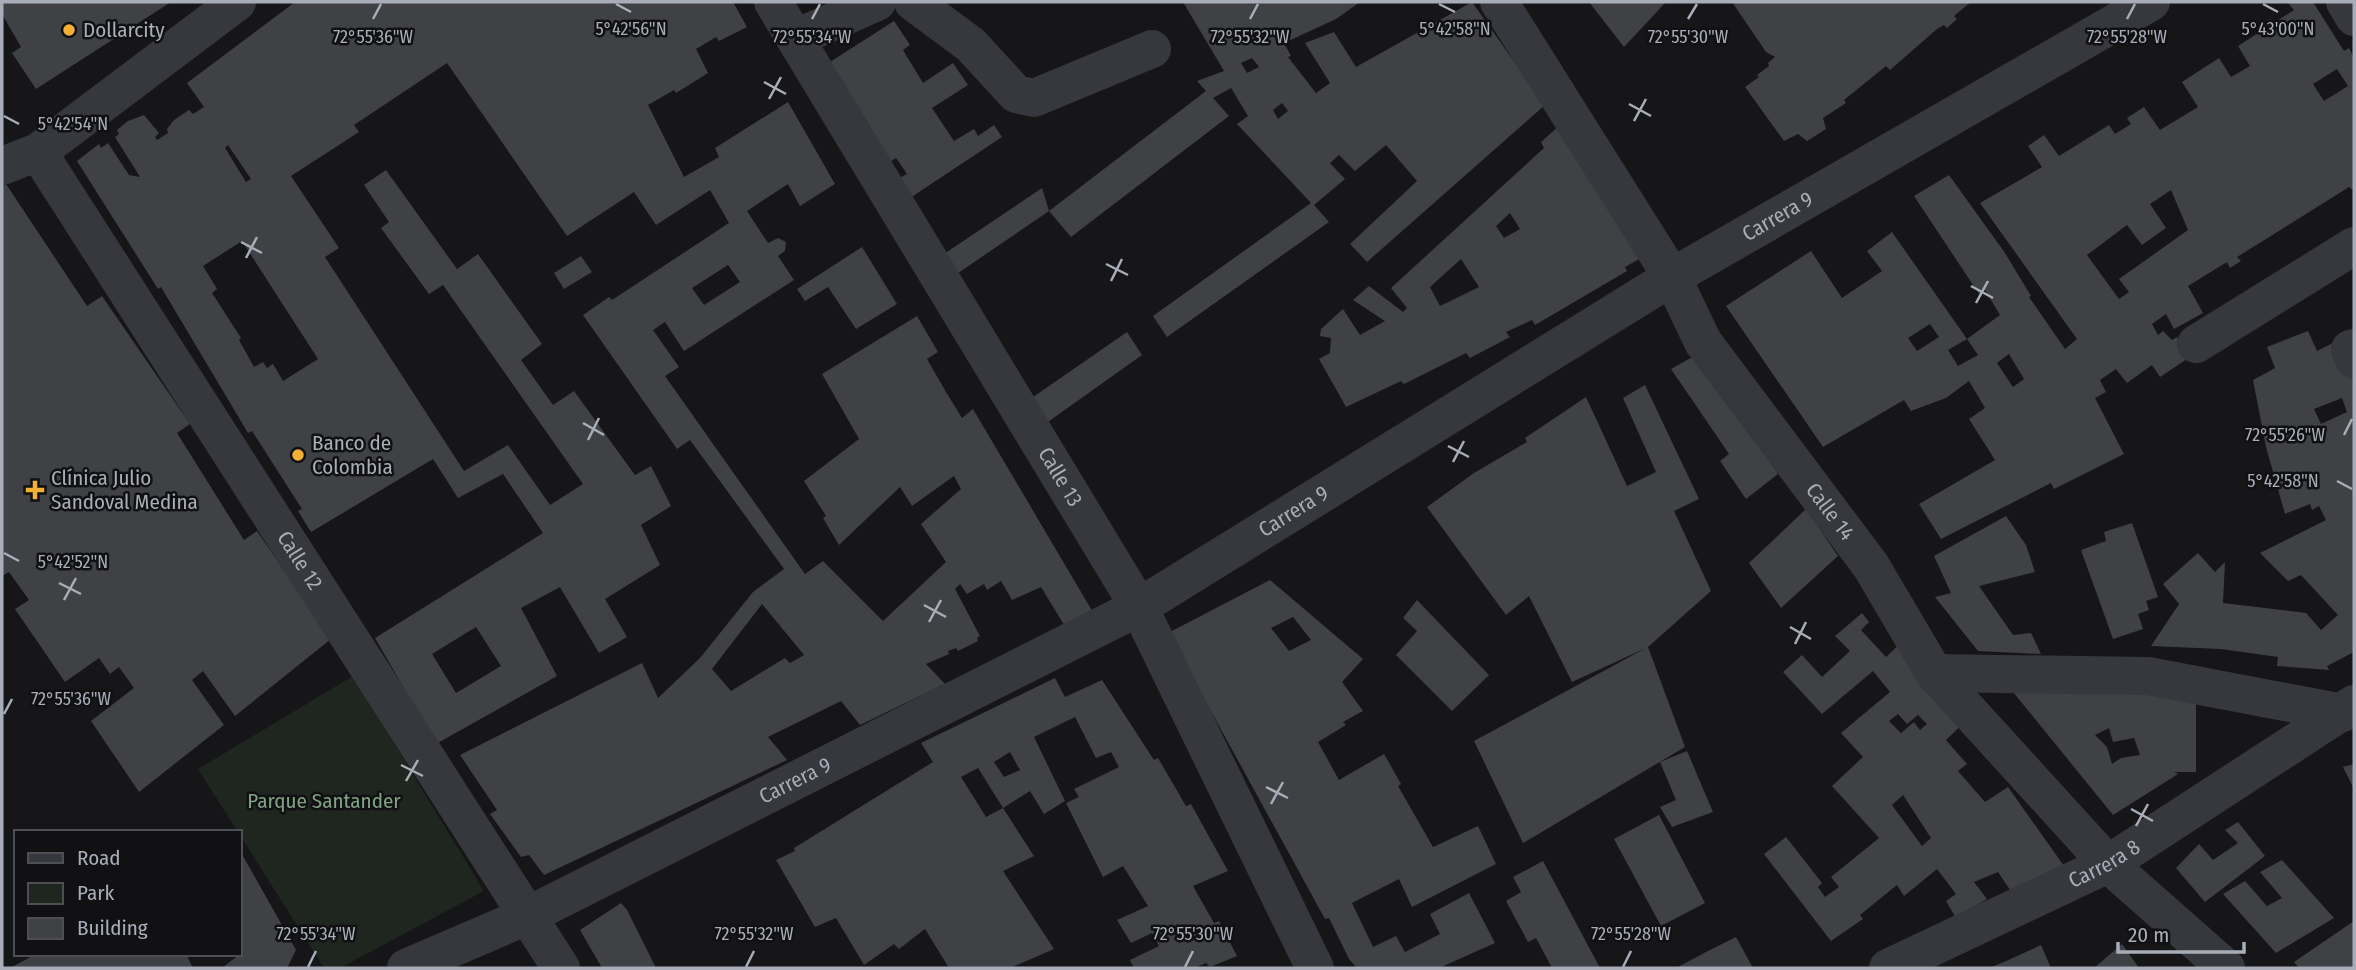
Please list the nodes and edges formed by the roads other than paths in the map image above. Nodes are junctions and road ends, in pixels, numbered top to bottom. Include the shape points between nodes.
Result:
1 (237, 2) edge
2 (877, 2) edge
3 (914, 2) edge
4 (1499, 2) edge
5 (2151, 2) edge
6 (2345, 2) edge
7 (783, 17) edge
8 (2354, 17) edge
9 (1153, 49) dead end
10 (38, 152) junction
11 (2, 166) edge
12 (2354, 246) edge
13 (1672, 277) junction
14 (2196, 344) dead end
15 (1139, 607) junction
16 (1934, 673) junction
17 (2349, 709) edge
18 (2108, 864) junction
19 (529, 915) junction
20 (406, 968) edge
21 (561, 968) edge
22 (1315, 968) edge
23 (1888, 968) edge
24 (2226, 968) edge

1 - 10 street
2 - 7 street via 796,38
3 - 9 street via 971,45 1016,94 1034,98
4 - 13 street, Calle 14
5 - 13 street, Carrera 9
6 - 8 street
7 - 15 street, Calle 13
10 - 11 street
10 - 19 street, Calle 12
12 - 14 street
13 - 15 street, Carrera 9
13 - 16 street, Calle 14 via 1703,342 1871,566
15 - 19 street, Carrera 9
15 - 22 street, Calle 13
16 - 17 street, Carrera 8 via 2148,676
16 - 18 street, Calle 14
17 - 18 street, Carrera 8
18 - 23 street, Carrera 8
18 - 24 street, Calle 14
19 - 20 street, Carrera 9
19 - 21 street, Calle 12

